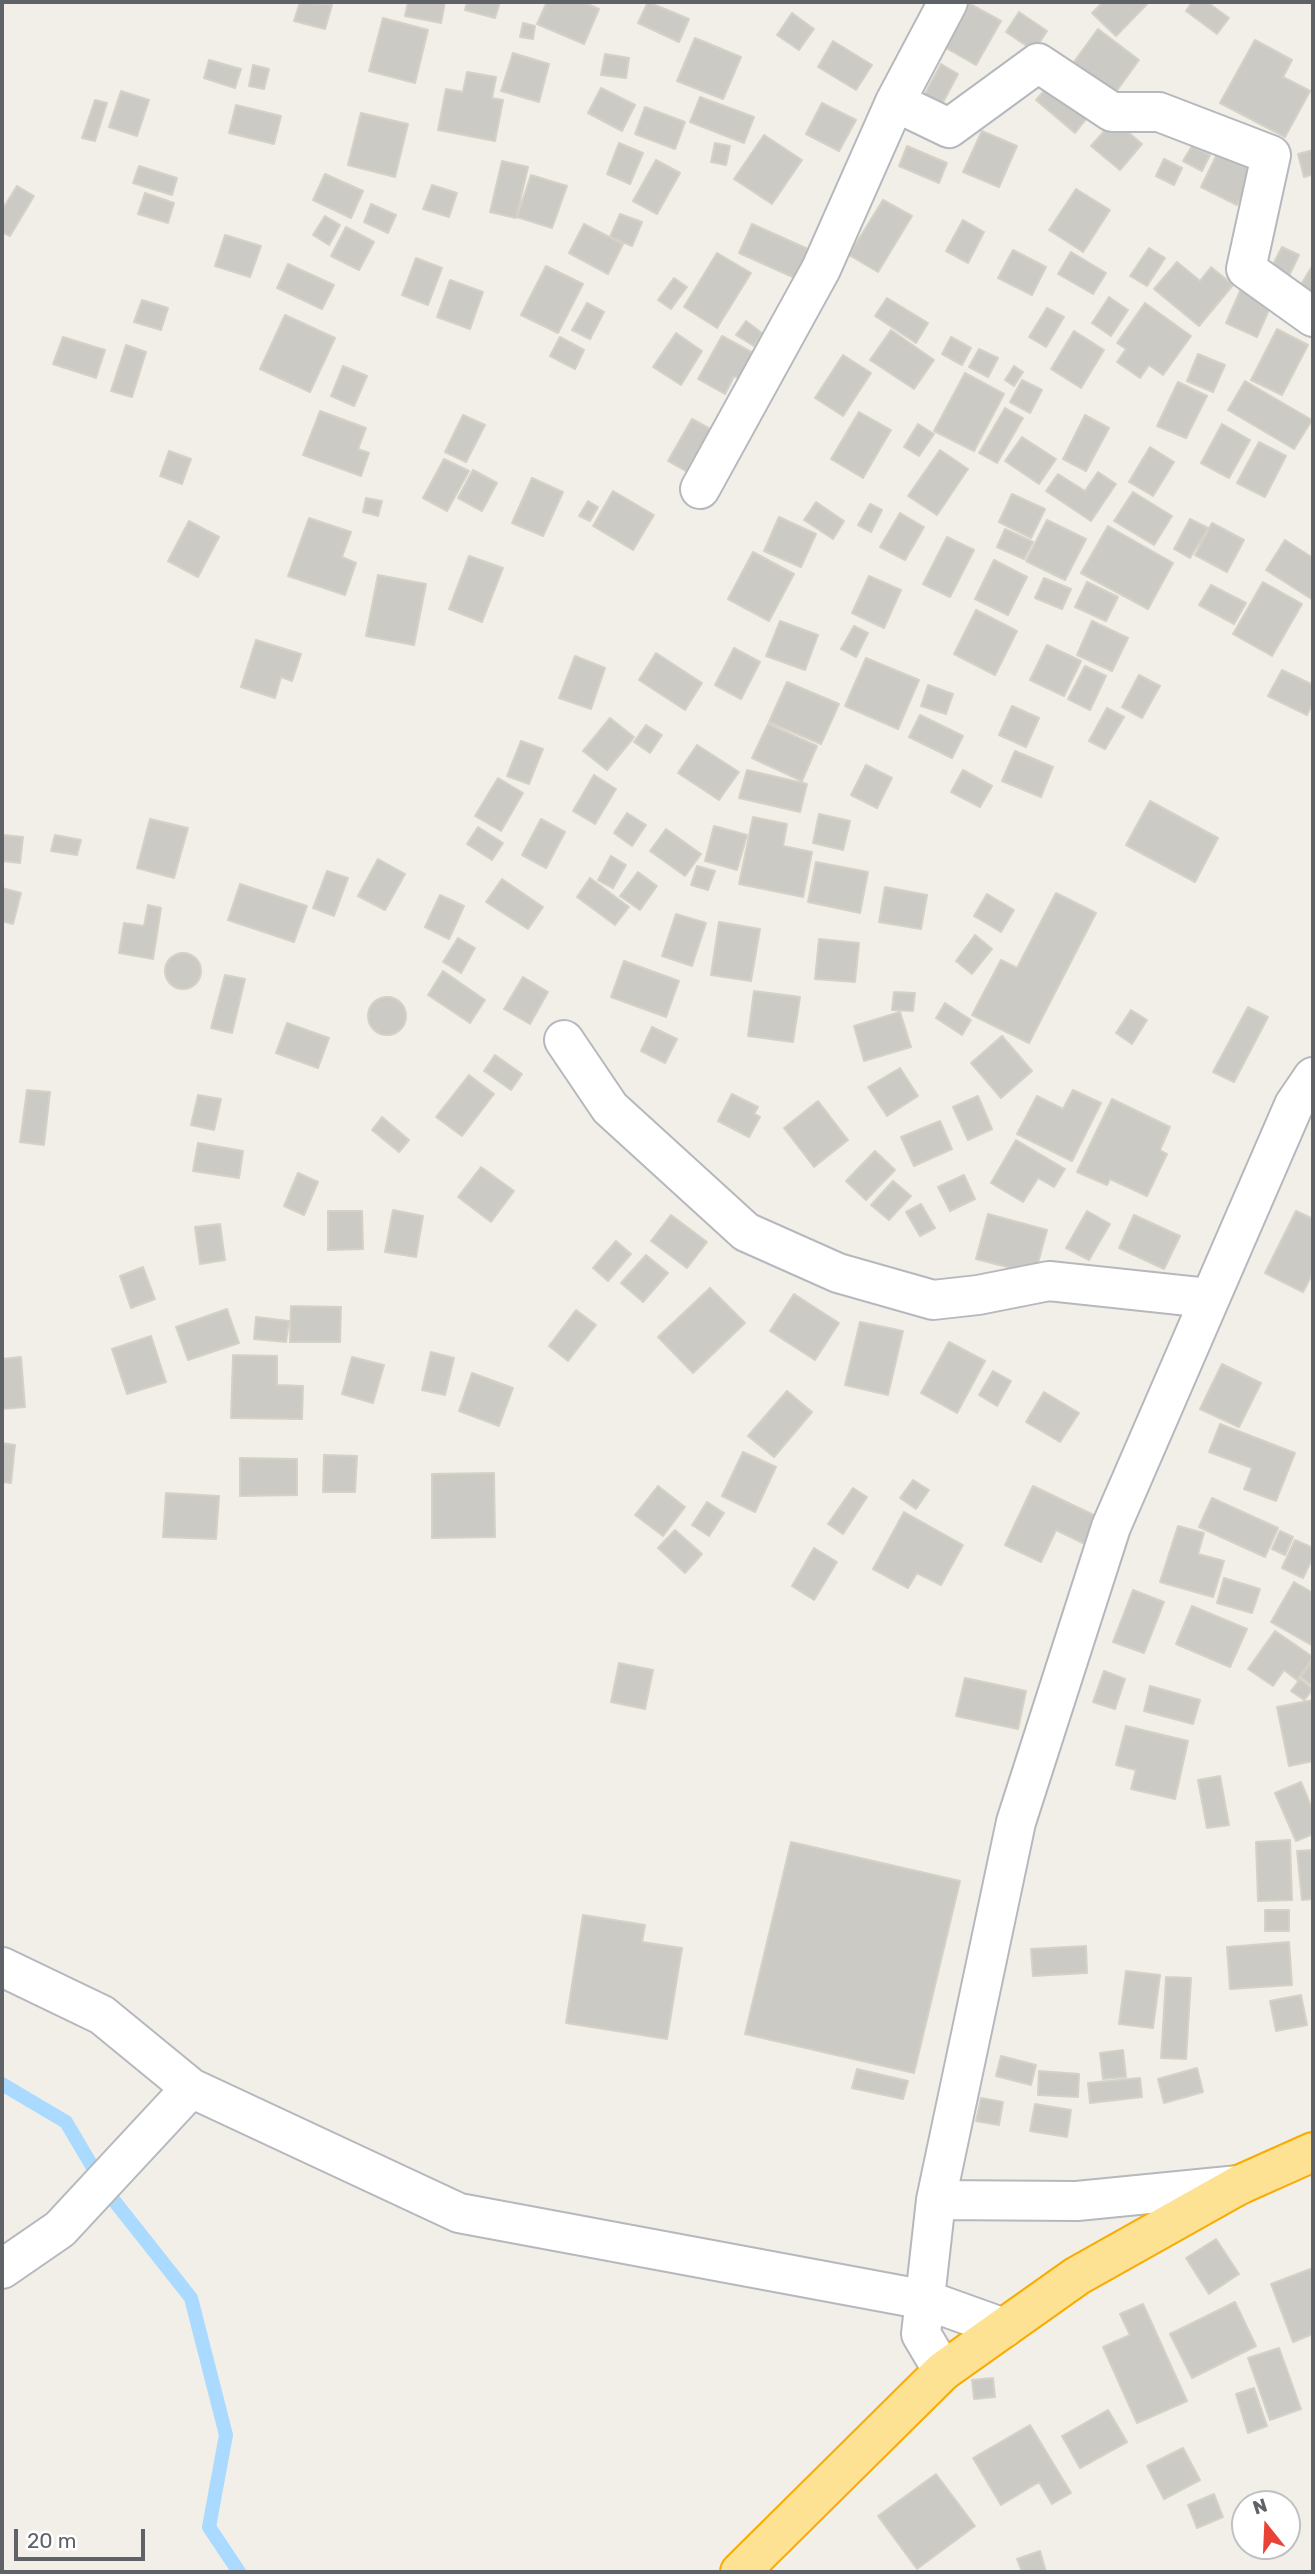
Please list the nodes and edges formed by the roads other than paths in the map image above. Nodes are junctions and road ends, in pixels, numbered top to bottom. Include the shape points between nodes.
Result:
1 (948, 2) edge
2 (895, 102) junction
3 (1313, 317) edge
4 (700, 489) dead end
5 (564, 1040) dead end
6 (1313, 1077) edge
7 (1208, 1298) junction
8 (2, 1967) edge
9 (191, 2088) junction
10 (1313, 2152) edge
11 (1240, 2185) junction
12 (936, 2200) junction
13 (2, 2269) edge
14 (926, 2300) junction
15 (1004, 2328) junction
16 (943, 2371) junction
17 (740, 2572) edge

1 - 2 street
2 - 3 street via 949,128 1038,63 1112,111 1159,112 1271,155 1246,269
2 - 4 street via 821,269
5 - 7 street via 610,1108 746,1233 838,1273 933,1300 1049,1281
6 - 7 street via 1294,1105
7 - 12 street via 1111,1527 1016,1822
8 - 9 street via 102,2015
9 - 13 street via 61,2229
9 - 14 street via 459,2213
10 - 11 highway
11 - 12 street via 1077,2201
11 - 15 highway via 1077,2276
12 - 14 street
14 - 15 street
14 - 16 street via 922,2334
15 - 16 highway
16 - 17 highway

